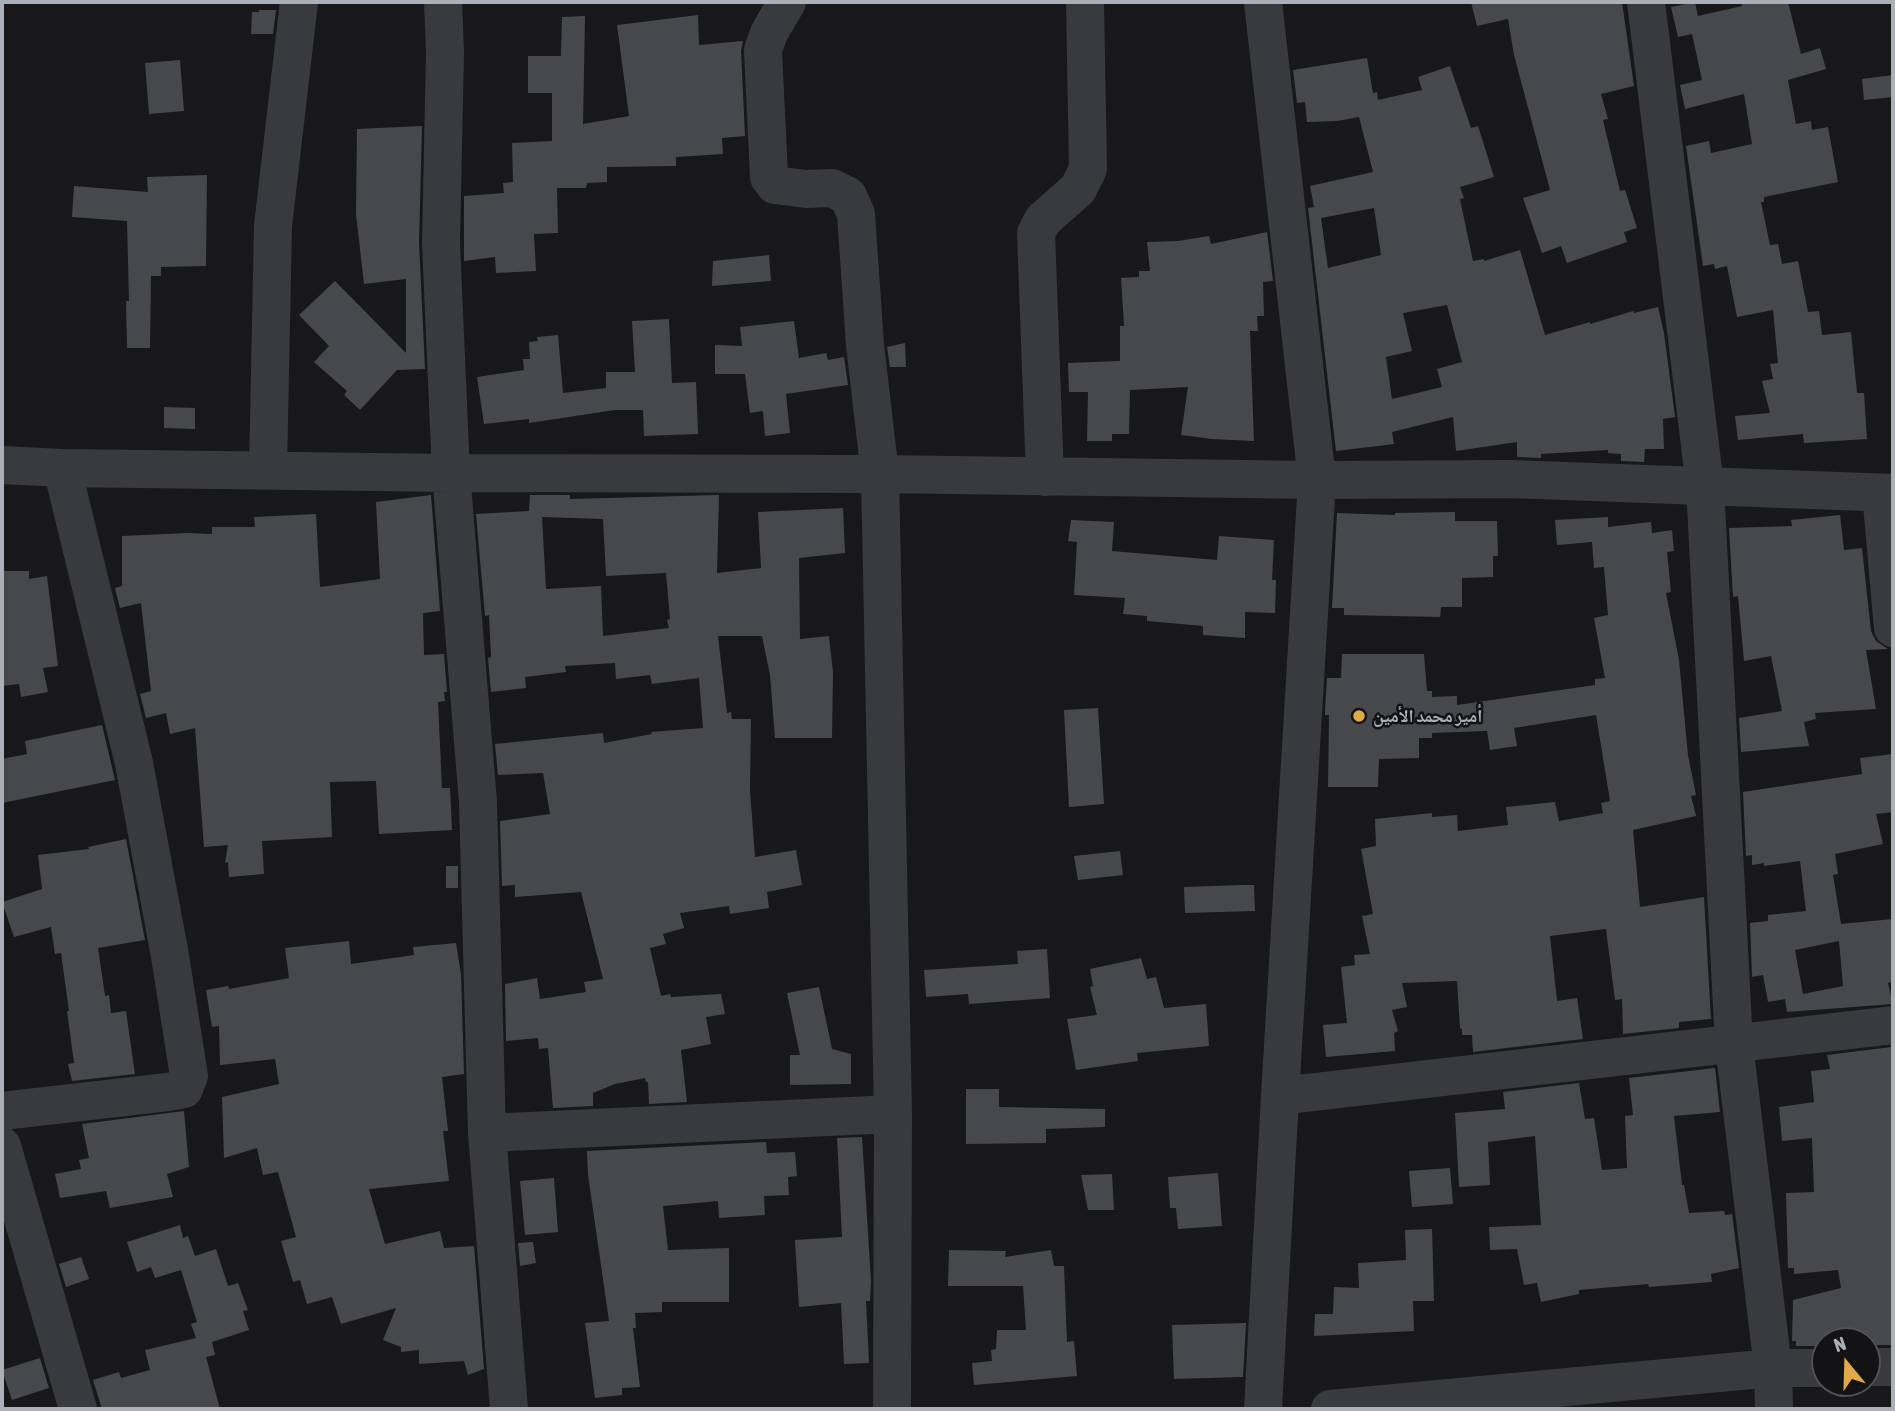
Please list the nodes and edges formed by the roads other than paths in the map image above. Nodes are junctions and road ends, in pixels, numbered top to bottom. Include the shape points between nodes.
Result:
1 (299, 2) edge
2 (443, 2) edge
3 (787, 2) edge
4 (1085, 2) edge
5 (1263, 2) edge
6 (1646, 2) edge
7 (2, 465) edge
8 (62, 468) junction
9 (268, 470) junction
10 (450, 473) junction
11 (880, 474) junction
12 (1045, 477) junction
13 (1317, 480) junction
14 (1705, 486) junction
15 (1887, 493) edge
16 (1893, 628) edge
17 (1893, 1025) edge
18 (1734, 1044) junction
19 (1280, 1096) junction
20 (2, 1111) edge
21 (893, 1114) junction
22 (487, 1133) junction
23 (2, 1146) edge
24 (1773, 1368) junction
25 (1811, 1368) edge
26 (78, 1409) edge
27 (509, 1409) edge
28 (892, 1409) edge
29 (1263, 1409) edge
30 (1330, 1409) edge
31 (1774, 1409) edge

1 - 9 street via 273,226
2 - 10 street via 441,243
3 - 11 street via 763,50 769,177 775,185 832,188 848,196 856,214
4 - 12 street via 1088,169 1078,189 1043,220 1036,233
5 - 13 street
6 - 14 street
7 - 8 street
8 - 9 street
8 - 20 street via 134,763 189,1076 184,1089 168,1092
9 - 10 street
10 - 11 street
10 - 22 street via 478,802
11 - 12 street
11 - 21 street
12 - 13 street
13 - 14 street via 1510,479
13 - 19 street
14 - 15 street
14 - 18 street
15 - 16 street
17 - 18 street
18 - 19 street
18 - 24 street
19 - 29 street
21 - 22 street
21 - 28 street
22 - 27 street
23 - 26 street
24 - 25 street
24 - 30 street
24 - 31 street

